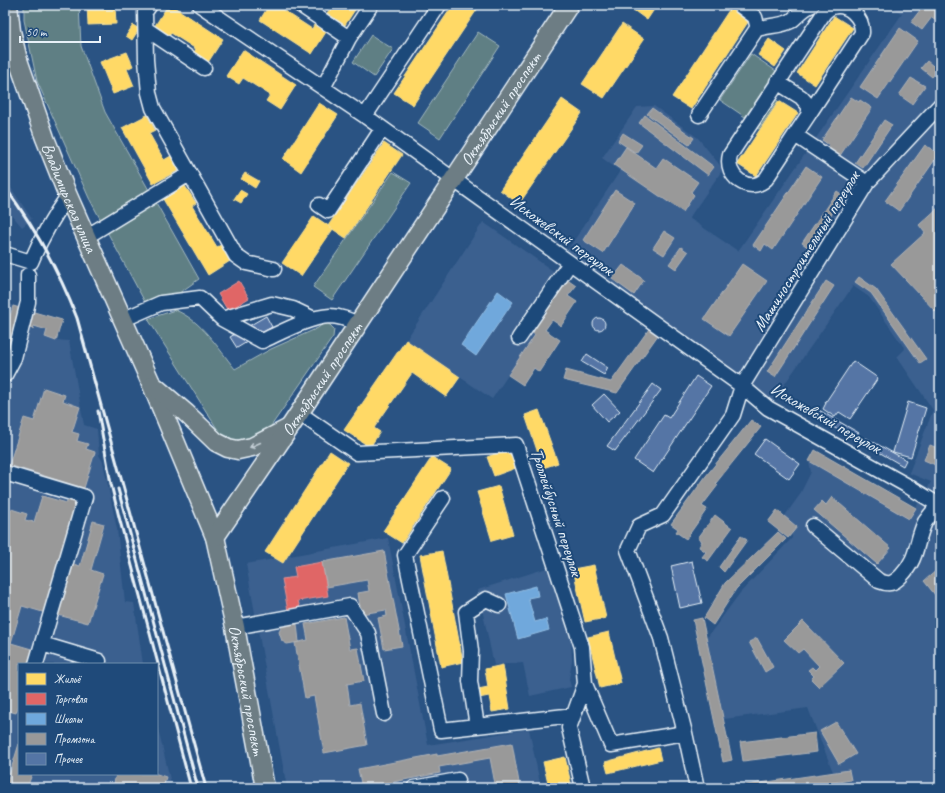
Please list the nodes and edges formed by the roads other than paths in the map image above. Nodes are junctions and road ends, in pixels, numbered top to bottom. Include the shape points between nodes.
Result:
1 (8, 5) edge
2 (150, 5) edge
3 (200, 5) edge
4 (300, 5) edge
5 (371, 5) edge
6 (439, 5) edge
7 (569, 5) edge
8 (738, 5) edge
9 (812, 5) edge
10 (841, 6) edge
11 (316, 10) edge
12 (146, 29) junction
13 (758, 29) junction
14 (349, 38) junction
15 (204, 68) dead end
16 (778, 82) junction
17 (323, 88) junction
18 (940, 105) edge
19 (809, 114) junction
20 (699, 115) dead end
21 (365, 116) junction
22 (382, 128) junction
23 (795, 135) junction
24 (189, 174) junction
25 (454, 180) junction
26 (867, 183) junction
27 (68, 196) junction
28 (319, 205) dead end
29 (86, 237) junction
30 (5, 254) edge
31 (570, 263) junction
32 (29, 268) junction
33 (274, 269) dead end
34 (314, 318) junction
35 (222, 319) junction
36 (122, 320) junction
37 (358, 324) junction
38 (519, 338) dead end
39 (5, 361) edge
40 (5, 375) edge
41 (151, 383) junction
42 (742, 386) junction
43 (294, 420) junction
44 (5, 473) edge
45 (443, 498) dead end
46 (940, 505) edge
47 (813, 526) dead end
48 (215, 537) junction
49 (498, 605) dead end
50 (235, 627) junction
51 (42, 644) junction
52 (36, 663) edge
53 (98, 663) edge
54 (585, 684) junction
55 (384, 714) dead end
56 (574, 715) junction
57 (477, 726) junction
58 (685, 733) junction
59 (458, 780) dead end
60 (265, 788) edge
61 (414, 788) edge
62 (583, 788) edge
63 (697, 788) edge

1 - 27 main road, Владимирская улица via 18,60 44,138
2 - 12 street via 145,12
3 - 17 street, Искожевский переулок
4 - 11 street
5 - 14 street
6 - 21 street
7 - 25 main road, Октябрьский проспект
8 - 13 street via 755,17
9 - 13 street via 790,21
10 - 16 street via 833,7 824,13
10 - 19 street via 855,14 861,22 862,33
11 - 14 street
12 - 15 street
12 - 24 street via 146,60 153,108
13 - 20 street
14 - 17 street
16 - 19 street via 808,103
16 - 23 street via 730,155 731,172 745,183 762,183
17 - 21 street, Искожевский переулок
18 - 26 street, Машиностроительный переулок
19 - 23 street
21 - 22 street, Искожевский переулок
22 - 25 street, Искожевский переулок
22 - 28 street via 328,211
23 - 26 street
24 - 29 street
24 - 33 street via 236,256 246,263
25 - 31 street, Искожевский переулок
25 - 37 main road, Октябрьский проспект
26 - 42 street, Машиностроительный переулок
27 - 29 main road, Владимирская улица
27 - 32 street via 40,240
29 - 36 main road, Владимирская улица
30 - 32 street
31 - 38 street
31 - 42 street, Искожевский переулок
32 - 39 street
32 - 40 street via 28,302 14,358
34 - 35 street via 272,304
34 - 35 street via 262,341
34 - 37 street via 331,316
35 - 36 street via 200,298 161,303
36 - 41 main road, Владимирская улица
37 - 43 main road, Октябрьский проспект
43 -> 41 main road, Владимирская улица via 252,447 238,450 228,448 216,442
41 - 48 main road, Владимирская улица
42 - 46 street, Искожевский переулок via 768,408
42 - 58 street, Машиностроительный переулок via 733,415 663,515 639,526 628,550 661,638
43 - 48 main road, Октябрьский проспект
43 - 54 street, Троллейбусный переулок via 357,453 516,445 582,647
44 - 51 street via 85,497
45 - 57 street via 405,556 441,730
46 - 47 street via 926,522 912,563 888,584 879,581
48 - 50 main road, Октябрьский проспект
49 - 57 street via 486,599 466,612 471,651 470,681
50 - 55 street via 350,606 368,633
50 - 60 main road, Октябрьский проспект
51 - 52 street
51 - 53 street via 99,661
54 - 56 street, Троллейбусный переулок
54 - 58 street via 611,745
56 - 57 street
56 - 62 street, Троллейбусный переулок via 569,728
58 - 63 street, Машиностроительный переулок
59 - 61 street

